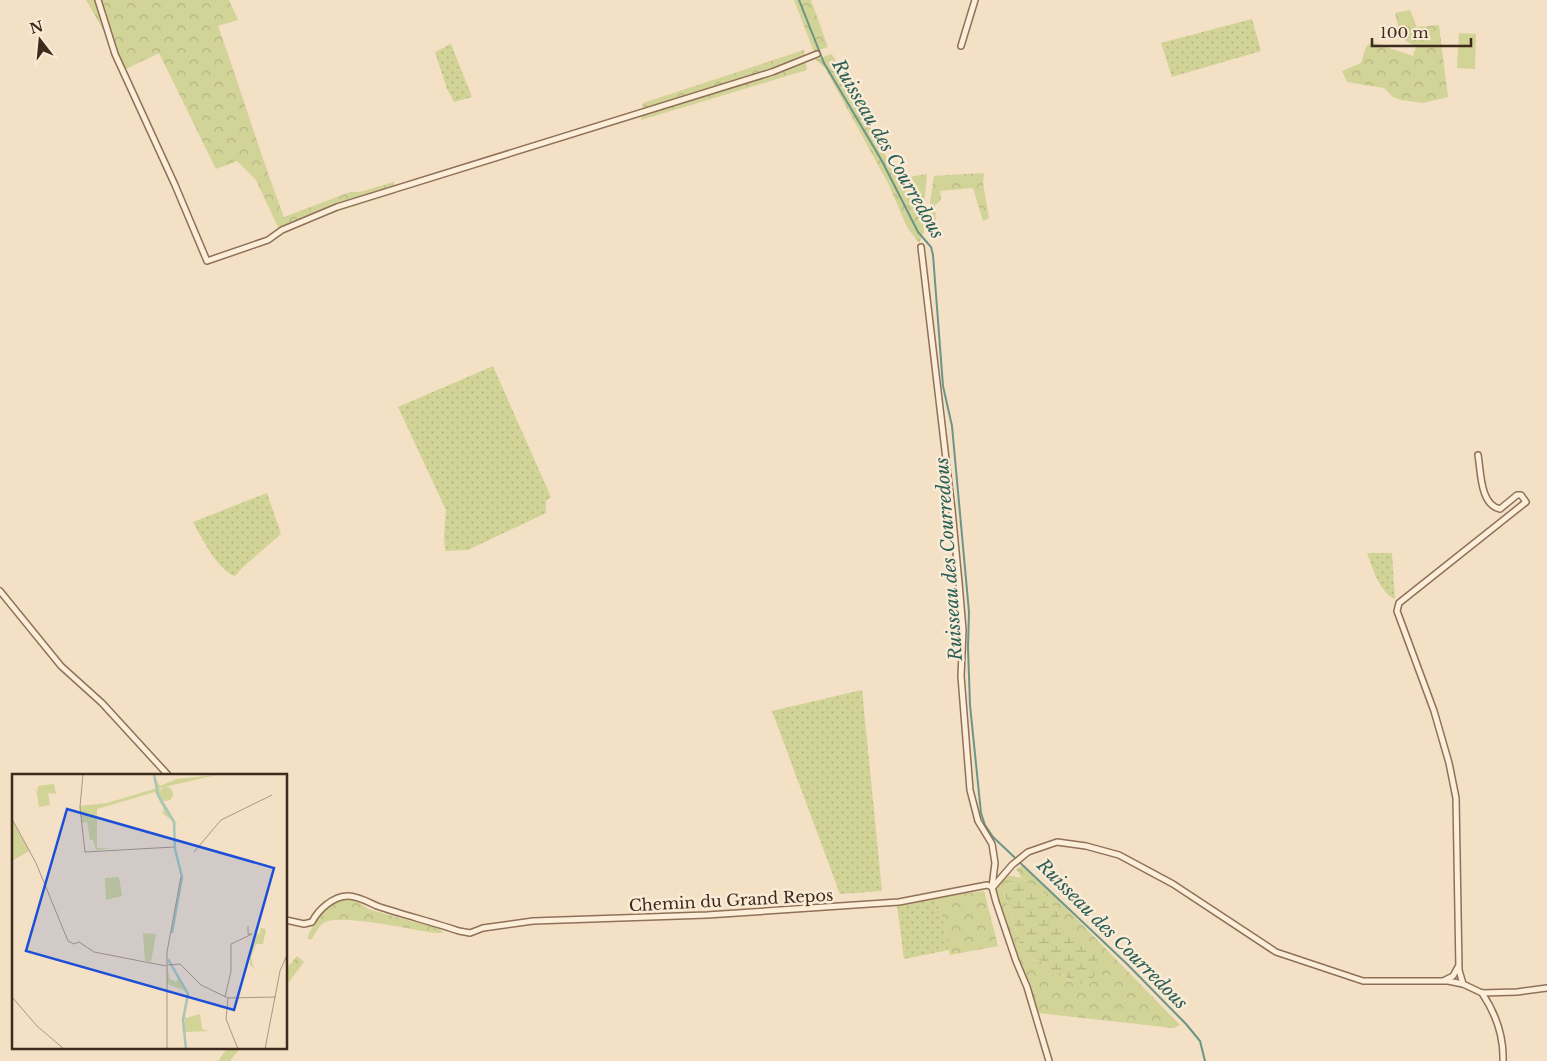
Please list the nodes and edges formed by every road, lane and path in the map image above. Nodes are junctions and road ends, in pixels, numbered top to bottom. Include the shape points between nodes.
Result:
1 (98, 0) edge
2 (975, 0) edge
3 (961, 46) dead end
4 (817, 54) dead end
5 (922, 247) dead end
6 (1478, 455) dead end
7 (0, 591) edge
8 (167, 774) edge
9 (992, 887) junction
10 (288, 920) edge
11 (1458, 967) junction
12 (1442, 981) junction
13 (1463, 984) junction
14 (1547, 988) edge
15 (1482, 993) junction
16 (1049, 1061) edge
17 (1503, 1061) edge

1 - 4 street via 115,54 207,261 268,240 282,230 337,207 762,75
2 - 3 street
5 - 9 street via 963,630 960,676 970,790 978,821 992,844 995,863
6 - 11 street via 1487,502 1493,508 1500,509 1517,495 1526,502 1399,603 1396,611 1434,711 1456,798
7 - 8 street via 60,666 102,703
9 - 10 street, Chemin du Grand Repos via 987,885 899,902 708,915 533,921 470,933 347,896 337,898 316,913 312,922 304,924
9 - 12 street via 1028,852 1057,842 1086,846 1119,856 1173,884 1276,952 1363,981
9 - 16 street
11 - 12 street via 1453,976
11 - 13 street
12 - 13 street
13 - 15 street
14 - 15 street
15 - 17 street via 1498,1022

